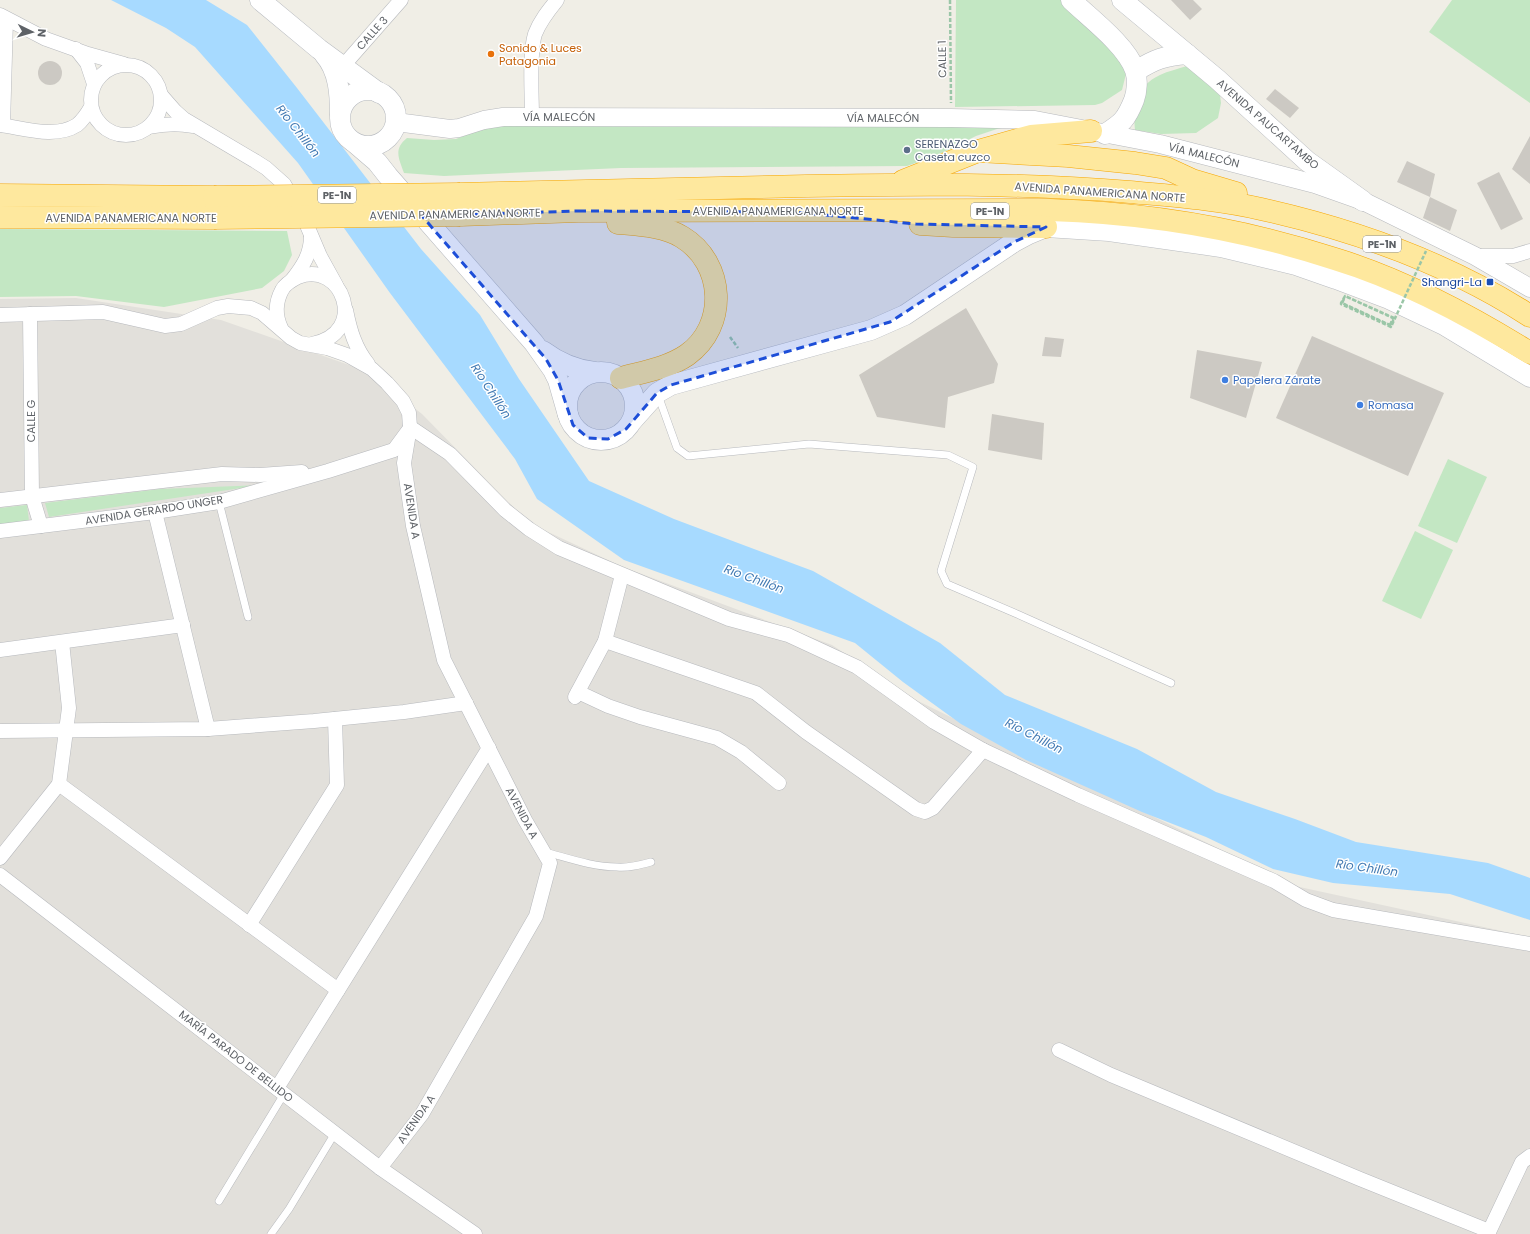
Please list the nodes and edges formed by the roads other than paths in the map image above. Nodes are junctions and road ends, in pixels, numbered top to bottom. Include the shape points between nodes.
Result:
1 (260, 0) edge
2 (401, 0) edge
3 (557, 0) edge
4 (1071, 0) edge
5 (1122, 0) edge
6 (3, 17) edge
7 (74, 48) junction
8 (319, 49) junction
9 (1187, 54) junction
10 (131, 65) junction
11 (343, 66) junction
12 (1136, 71) junction
13 (94, 84) junction
14 (380, 93) junction
15 (161, 95) junction
16 (91, 107) junction
17 (340, 115) junction
18 (532, 118) junction
19 (2, 125) edge
20 (394, 126) junction
21 (149, 127) junction
22 (202, 130) junction
23 (1098, 133) junction
24 (356, 144) junction
25 (978, 151) junction
26 (388, 176) junction
27 (895, 184) junction
28 (0, 196) edge
29 (1363, 201) junction
30 (578, 211) junction
31 (795, 212) junction
32 (0, 217) edge
33 (1046, 227) junction
34 (1335, 228) junction
35 (311, 236) junction
36 (1530, 251) edge
37 (1475, 256) junction
38 (292, 280) junction
39 (336, 285) junction
40 (1530, 288) edge
41 (345, 307) junction
42 (30, 314) junction
43 (0, 315) edge
44 (1530, 316) edge
45 (282, 330) junction
46 (534, 343) junction
47 (312, 344) junction
48 (1530, 353) edge
49 (372, 369) junction
50 (594, 372) junction
51 (1530, 377) edge
52 (621, 378) junction
53 (657, 393) junction
54 (568, 415) junction
55 (632, 421) junction
56 (410, 427) junction
57 (328, 471) junction
58 (32, 496) junction
59 (0, 500) edge
60 (219, 502) junction
61 (155, 512) junction
62 (41, 526) junction
63 (0, 531) edge
64 (622, 575) junction
65 (248, 617) dead end
66 (183, 625) junction
67 (605, 641) junction
68 (62, 642) junction
69 (0, 650) edge
70 (1171, 682) dead end
71 (466, 703) junction
72 (335, 719) junction
73 (208, 729) junction
74 (0, 731) edge
75 (66, 731) junction
76 (489, 748) junction
77 (983, 750) junction
78 (780, 783) dead end
79 (59, 784) junction
80 (543, 851) junction
81 (0, 858) edge
82 (651, 862) dead end
83 (0, 874) edge
84 (249, 924) junction
85 (1530, 944) edge
86 (338, 990) junction
87 (1059, 1050) dead end
88 (281, 1091) junction
89 (335, 1133) junction
90 (1530, 1156) edge
91 (380, 1168) junction
92 (219, 1201) dead end
93 (1489, 1233) edge
94 (271, 1234) edge
95 (475, 1234) edge

1 - 8 main road
2 - 11 street, CALLE 3
3 - 18 street via 544,14 535,35 532,57
4 - 12 main road via 1124,50
5 - 9 main road, AVENIDA PAUCARTAMBO
6 - 7 street via 46,38
6 - 19 street
7 - 10 street
7 - 13 street via 87,63
8 - 11 main road
8 - 17 main road via 335,74 340,92
9 - 12 main road via 1168,55 1151,61
9 - 29 main road, AVENIDA PAUCARTAMBO via 1306,161
10 - 13 street via 109,69 100,75
10 - 15 street via 142,68 151,75
11 - 14 main road
12 - 23 main road via 1136,93 1127,116 1118,126
13 - 16 street via 90,95
14 - 17 main road via 371,90 354,94 342,106
14 - 20 main road via 392,104 395,113
15 - 21 street via 157,118
15 - 22 street via 184,119
16 - 19 street via 83,119 70,128 51,131
16 - 21 street via 95,119 103,128 114,134 139,134
17 - 24 main road via 343,132
18 - 20 street, VÍA MALECÓN via 493,118 450,129
18 - 23 street, VÍA MALECÓN via 1035,120
20 - 24 main road via 388,138 381,143 373,146
20 - 26 main road via 386,158
21 - 22 street via 178,124
22 - 35 street via 276,176 297,205
23 - 25 highway via 1031,136
23 - 29 street, VÍA MALECÓN via 1160,144 1315,184
24 - 26 main road via 377,162
25 - 27 highway
25 - 34 highway via 1068,156 1166,168 1192,180 1304,212
26 - 46 main road
27 - 28 highway, AVENIDA PANAMERICANA NORTE / PE-1N, bridge via 460,194
27 - 34 highway, AVENIDA PANAMERICANA NORTE / PE-1N via 1068,188 1185,197 1259,208
29 - 37 street, AVENIDA PAUCARTAMBO
30 - 31 highway, AVENIDA PANAMERICANA NORTE / PE-1N
30 - 32 highway, AVENIDA PANAMERICANA NORTE / PE-1N, bridge via 214,218
30 - 52 highway via 602,220 660,229 681,236 705,258 715,279 714,313 709,328 699,344 687,355 672,363
31 - 33 highway via 916,224
31 - 48 highway, AVENIDA PANAMERICANA NORTE / PE-1N via 1085,211 1162,219 1247,234 1378,274 1456,310
33 - 51 main road via 1109,231 1187,241 1296,265 1417,311 1471,340
33 - 53 main road via 1014,242 905,315 890,322 864,332 671,385
34 - 44 highway, AVENIDA PANAMERICANA NORTE / PE-1N via 1400,250 1475,283
35 - 38 street via 305,263
35 - 39 street via 325,268
36 - 37 street via 1513,256
37 - 40 street, AVENIDA PAUCARTAMBO
38 - 39 street via 303,275 315,275 326,278
38 - 45 street via 283,288 278,298 277,320
39 - 41 street via 343,295
41 - 47 street via 340,329 332,337
41 - 49 street via 357,348
42 - 43 street
42 - 45 street via 103,312 165,326 181,324 217,308 238,306 262,313
42 - 58 street, CALLE G
45 - 47 street via 300,343
46 - 50 main road via 564,364
46 - 54 main road via 554,370
47 - 49 street via 347,354
49 - 56 street via 403,401 409,413
50 - 52 main road via 613,374
50 - 54 main road via 578,381 572,388 568,401
52 - 55 main road via 633,393 635,407
53 - 55 main road
53 - 70 lane via 677,448 688,456 809,444 948,455 974,467 942,571 947,584
54 - 55 main road via 580,432 588,438 598,440 618,436
56 - 57 street, AVENIDA GERARDO UNGER via 394,450
56 - 64 street via 450,454 504,510 529,530 559,548
56 - 71 street, AVENIDA A via 404,463 413,526 444,660
57 - 58 street, AVENIDA GERARDO UNGER via 222,474
57 - 60 street, AVENIDA GERARDO UNGER
58 - 59 street, AVENIDA GERARDO UNGER
58 - 62 street, CALLE G
60 - 61 street, AVENIDA GERARDO UNGER
60 - 65 lane
61 - 62 street, AVENIDA GERARDO UNGER
61 - 66 street
62 - 63 street, AVENIDA GERARDO UNGER
64 - 67 street
64 - 77 street via 729,619 788,635 857,667 934,722
66 - 68 street
66 - 73 street
67 - 77 street via 756,693 806,732 916,809 925,812 933,808
67 - 78 street via 576,694 640,717 717,738 741,752
68 - 69 street
68 - 75 street via 68,708
71 - 72 street
71 - 76 street, AVENIDA A
72 - 73 street
72 - 84 street via 336,785
73 - 75 street
74 - 75 street
75 - 79 street
76 - 80 street, AVENIDA A
76 - 86 street
77 - 85 street via 1078,795 1274,881 1306,900 1333,910
79 - 81 street
79 - 84 street
80 - 82 lane via 617,868
80 - 91 street, AVENIDA A via 550,863 536,916 422,1114
83 - 88 street, MARÍA PARADO DE BELLIDO
84 - 86 street
86 - 88 street
87 - 93 street via 1111,1075
88 - 89 street, MARÍA PARADO DE BELLIDO
88 - 92 lane
89 - 91 street, MARÍA PARADO DE BELLIDO
89 - 94 lane
90 - 93 street via 1522,1162
91 - 95 street, MARÍA PARADO DE BELLIDO

